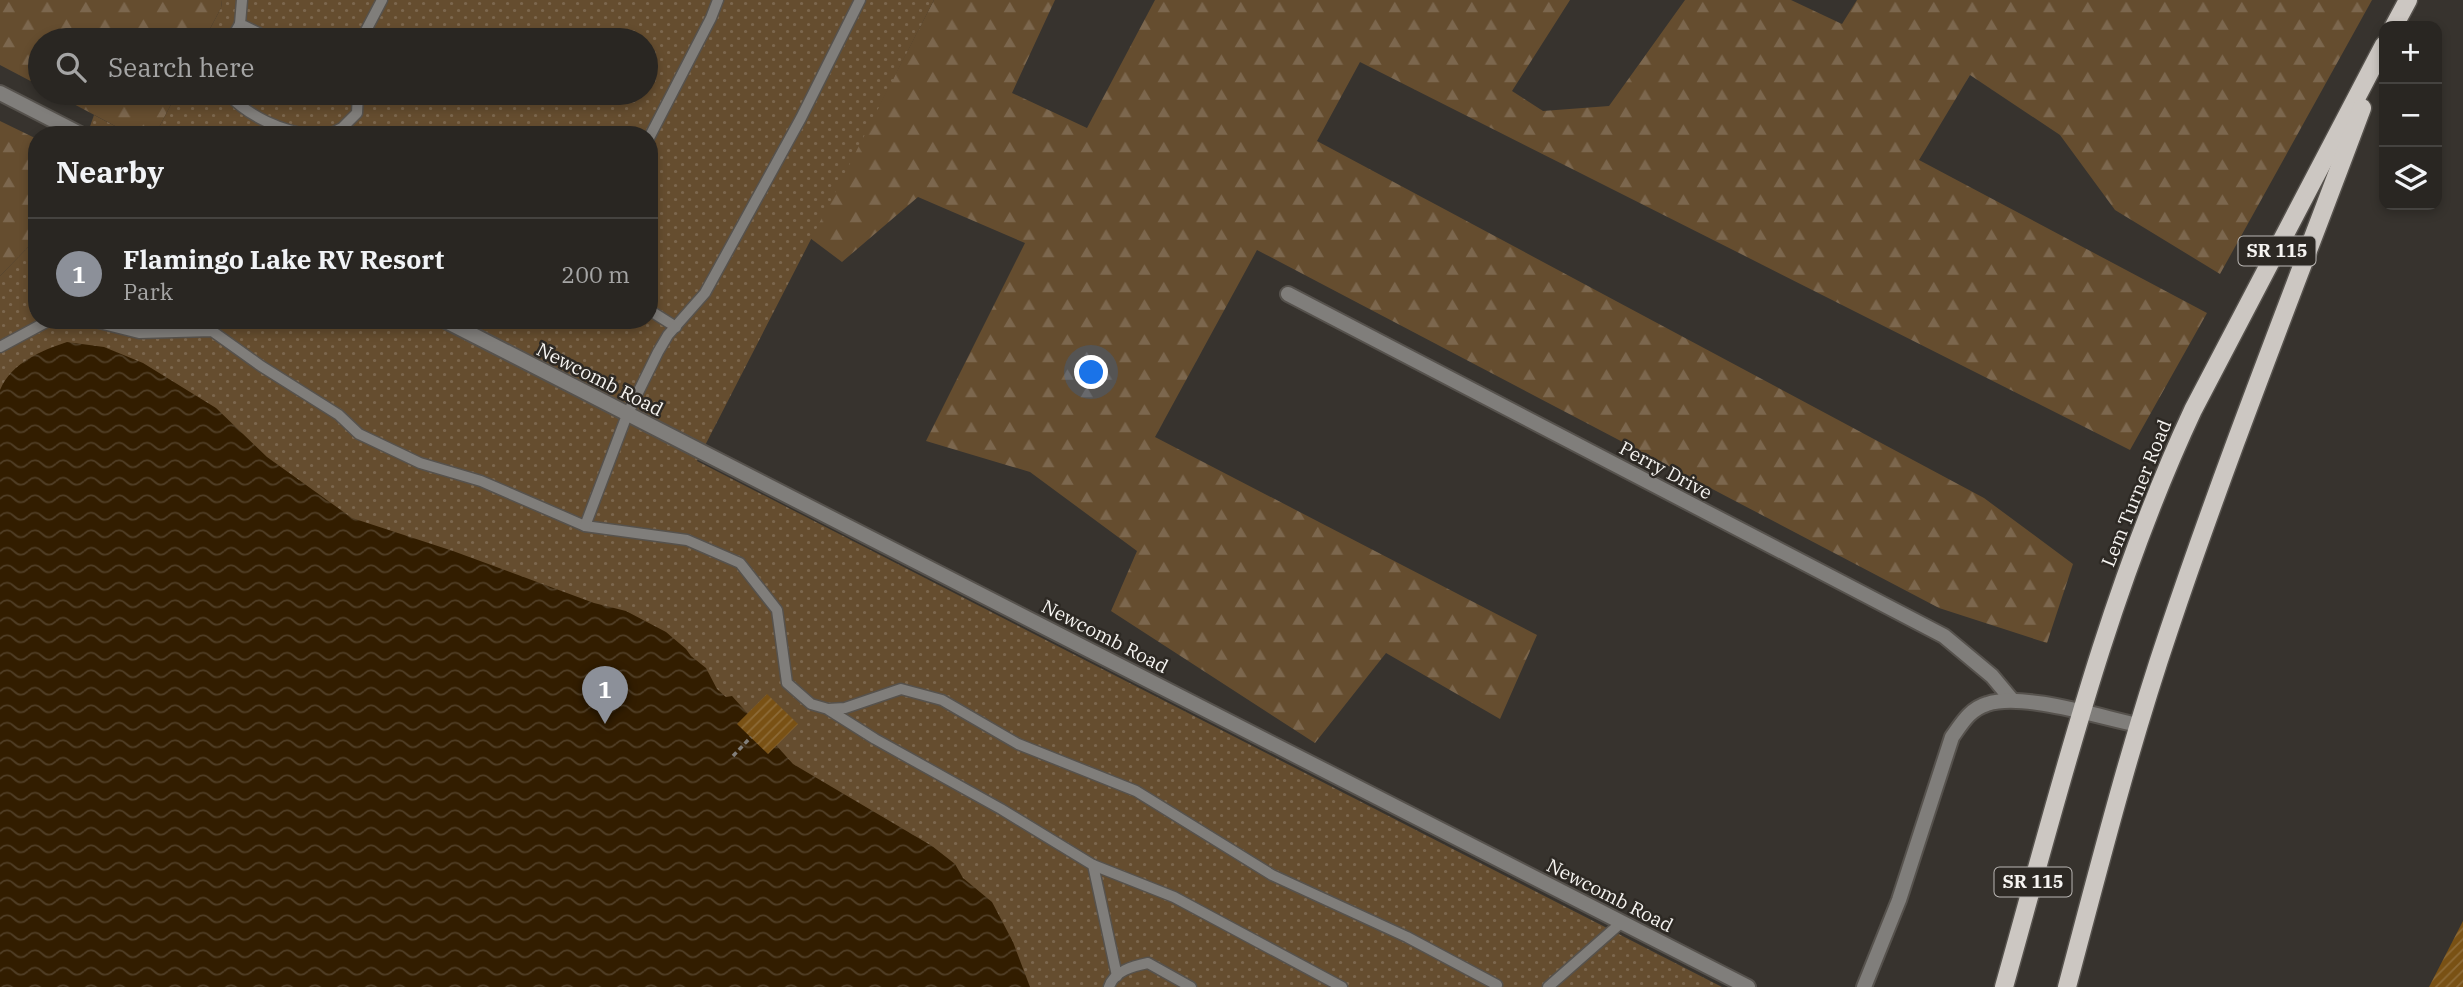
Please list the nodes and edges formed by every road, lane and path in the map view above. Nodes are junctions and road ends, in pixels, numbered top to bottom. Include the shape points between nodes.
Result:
1 (242, 0) edge
2 (382, 0) edge
3 (718, 0) edge
4 (860, 0) edge
5 (2408, 0) edge
6 (2397, 21) edge
7 (240, 24) junction
8 (238, 28) edge
9 (248, 28) edge
10 (367, 28) edge
11 (2379, 57) edge
12 (2379, 60) edge
13 (0, 93) edge
14 (238, 105) edge
15 (357, 105) edge
16 (64, 126) edge
17 (280, 126) edge
18 (344, 126) edge
19 (655, 126) edge
20 (1288, 294) dead end
21 (658, 316) edge
22 (676, 327) junction
23 (33, 329) edge
24 (125, 329) edge
25 (461, 329) edge
26 (212, 331) joint
27 (0, 347) edge
28 (627, 415) junction
29 (584, 526) junction
30 (2011, 700) junction
31 (828, 709) junction
32 (2081, 713) junction
33 (2138, 725) junction
34 (751, 737) dead end
35 (733, 756) dead end
36 (1093, 865) junction
37 (1622, 922) junction
38 (1117, 976) junction
39 (1499, 986) edge
40 (1109, 987) edge
41 (1191, 987) edge
42 (1342, 987) edge
43 (1548, 987) edge
44 (1748, 987) edge
45 (1864, 987) edge
46 (2004, 987) edge
47 (2067, 987) edge

1 - 7 lane
2 - 10 lane
3 - 19 lane
4 - 22 lane via 705,293
5 - 6 main road
7 - 8 lane
7 - 9 lane
11 - 32 main road, Lem Turner Road / SR 115 via 2171,458 2118,592
12 - 33 main road, Lem Turner Road / SR 115 via 2225,466
13 - 16 street
14 - 17 lane
15 - 18 lane via 357,113
20 - 30 street, Perry Drive via 1944,636 1992,676
21 - 22 lane
22 - 28 lane via 658,352
23 - 27 lane
24 - 26 lane via 139,333
25 - 28 street, Newcomb Road
26 - 29 lane via 340,415 359,434 420,463 481,481
28 - 29 lane
28 - 37 street, Newcomb Road
29 - 31 lane via 687,540 740,564 777,610 787,683 811,704
30 - 32 street
30 - 45 street via 1986,704 1966,716 1952,737 1899,900
31 - 36 lane
31 - 39 lane via 845,708 901,689 942,700 1018,744 1136,791 1272,875 1407,937
32 - 33 street
32 - 46 main road, Lem Turner Road / SR 115
33 - 47 main road, Lem Turner Road / SR 115
34 - 35 path
36 - 38 lane
36 - 42 lane via 1174,897
37 - 43 lane
37 - 44 street, Newcomb Road
38 - 40 lane
38 - 41 lane via 1148,962

